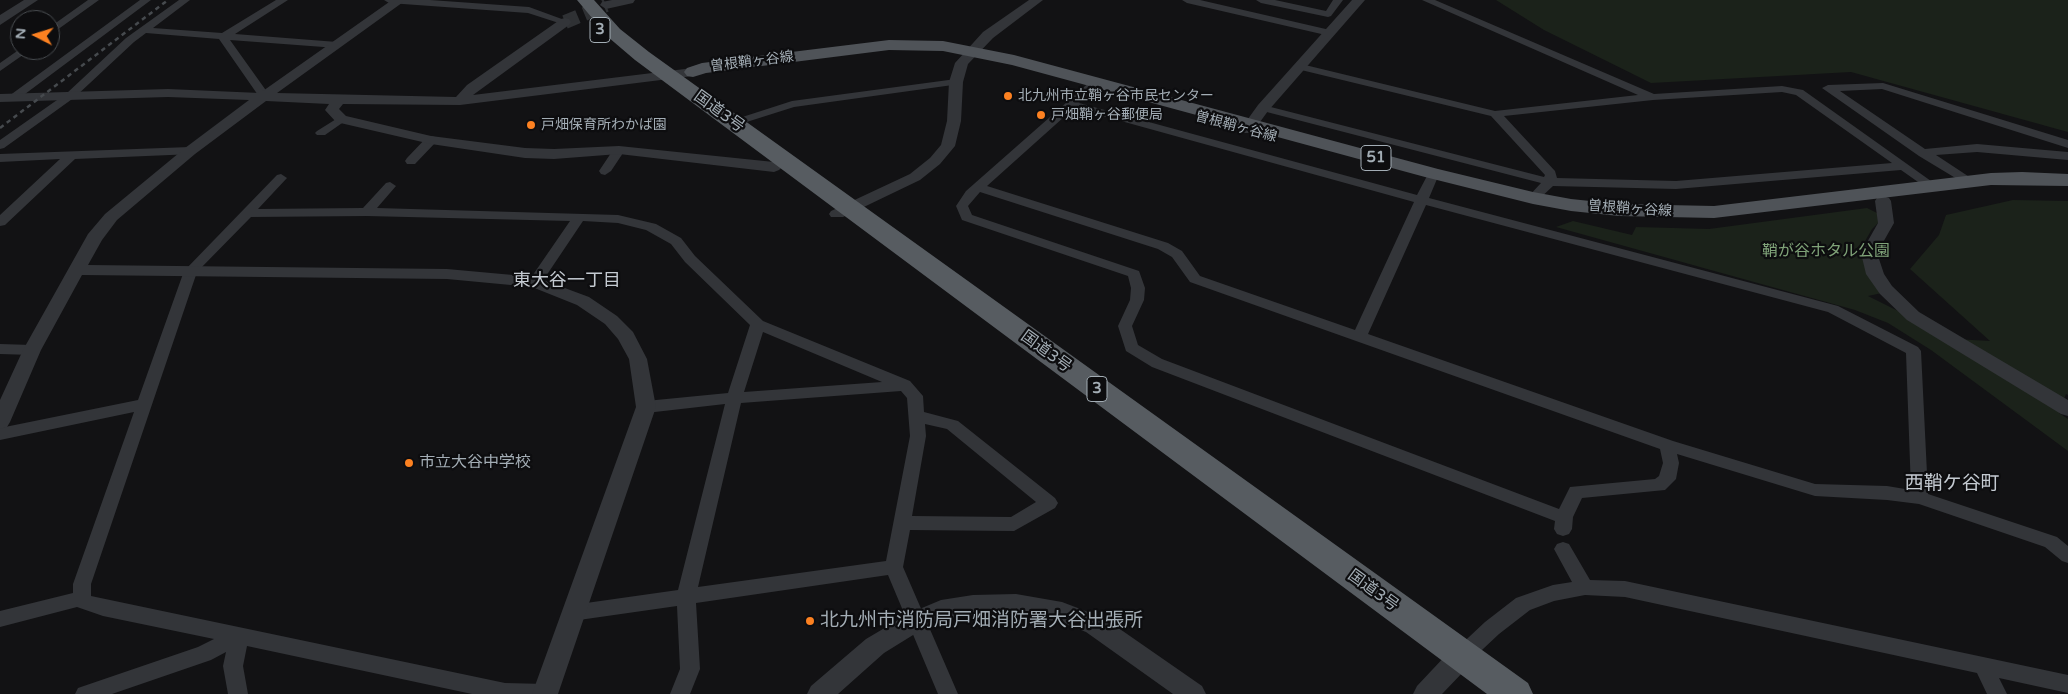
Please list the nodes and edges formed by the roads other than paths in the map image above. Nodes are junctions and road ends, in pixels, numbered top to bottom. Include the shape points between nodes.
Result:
1 (32, 0) edge
2 (94, 0) edge
3 (146, 0) edge
4 (185, 0) edge
5 (283, 0) edge
6 (389, 0) edge
7 (400, 0) edge
8 (573, 0) edge
9 (585, 0) edge
10 (629, 0) edge
11 (1038, 0) edge
12 (1187, 0) edge
13 (1234, 0) edge
14 (1261, 0) edge
15 (1338, 0) edge
16 (1359, 0) edge
17 (1427, 0) edge
18 (606, 5) dead end
19 (1223, 8) junction
20 (0, 21) edge
21 (565, 22) joint
22 (60, 25) edge
23 (144, 30) junction
24 (1330, 33) junction
25 (223, 37) junction
26 (337, 45) junction
27 (971, 53) junction
28 (635, 57) junction
29 (11, 60) edge
30 (1302, 67) junction
31 (0, 68) edge
32 (679, 80) junction
33 (956, 82) junction
34 (1094, 84) junction
35 (71, 95) junction
36 (264, 96) junction
37 (1653, 97) junction
38 (3, 98) edge
39 (339, 100) junction
40 (460, 100) junction
41 (1072, 104) junction
42 (1263, 108) junction
43 (1495, 114) junction
44 (341, 119) junction
45 (734, 123) junction
46 (1249, 127) junction
47 (321, 133) dead end
48 (431, 140) junction
49 (2068, 144) edge
50 (0, 145) edge
51 (620, 150) junction
52 (190, 151) junction
53 (1924, 153) junction
54 (71, 156) junction
55 (2068, 156) edge
56 (0, 158) edge
57 (411, 161) dead end
58 (1902, 166) junction
59 (774, 167) junction
60 (605, 171) dead end
61 (281, 178) dead end
62 (1431, 179) junction
63 (2068, 180) edge
64 (1550, 182) junction
65 (1971, 182) junction
66 (390, 186) dead end
67 (1932, 186) junction
68 (2068, 186) edge
69 (978, 187) junction
70 (1533, 198) junction
71 (1422, 200) junction
72 (1883, 201) junction
73 (843, 211) junction
74 (367, 212) junction
75 (248, 213) junction
76 (579, 217) junction
77 (0, 222) edge
78 (76, 270) junction
79 (190, 271) junction
80 (536, 282) junction
81 (758, 324) junction
82 (1359, 337) junction
83 (0, 349) edge
84 (32, 350) junction
85 (906, 384) junction
86 (734, 398) junction
87 (145, 404) junction
88 (646, 407) junction
89 (2068, 409) edge
90 (916, 416) junction
91 (0, 422) edge
92 (0, 434) edge
93 (1667, 445) junction
94 (1920, 498) junction
95 (902, 523) junction
96 (1563, 549) dead end
97 (2068, 556) edge
98 (894, 568) junction
99 (1585, 587) junction
100 (686, 597) junction
101 (82, 598) junction
102 (572, 613) junction
103 (0, 619) edge
104 (918, 620) junction
105 (240, 636) junction
106 (1457, 662) junction
107 (1983, 665) junction
108 (2068, 684) edge
109 (825, 692) edge
110 (85, 694) edge
111 (238, 694) edge
112 (545, 694) edge
113 (680, 694) edge
114 (948, 694) edge
115 (1193, 694) edge
116 (1426, 694) edge
117 (1488, 694) edge
118 (1515, 694) edge
119 (1996, 694) edge

1 - 20 street
2 - 22 street
3 - 38 street
4 - 23 street
5 - 25 street
6 - 7 street
7 - 21 street via 529,10
7 - 26 street
8 - 28 highway, 国道3号 / 3
9 - 28 highway, 国道3号 / 3
10 - 18 street
11 - 27 street via 988,35
12 - 19 street
13 - 19 street
14 - 15 street via 1328,14
16 - 24 street
17 - 37 street
19 - 24 street
21 - 40 street
23 - 25 street
23 - 35 street
24 - 30 street
25 - 26 street
25 - 36 street
26 - 36 street
27 - 32 main road, 曽根鞘ヶ谷線 / 51 via 911,49 865,51 702,73
27 - 33 street via 962,63
27 - 34 main road, 曽根鞘ヶ谷線 / 51
28 - 32 highway, 国道3号 / 3
29 - 31 street
30 - 42 street
30 - 43 street
32 - 40 street
32 - 45 highway, 国道3号 / 3
32 - 59 highway, 国道3号 / 3
33 - 45 street via 792,104
33 - 73 street via 954,121 948,146 935,161 915,177
34 - 41 street
34 - 46 main road, 曽根鞘ヶ谷線 / 51
35 - 36 street via 168,93
35 - 38 street
35 - 50 street
36 - 39 street
36 - 52 street
37 - 43 street
37 - 58 street via 1782,89 1799,92
39 - 40 street
39 - 44 street via 332,110
41 - 69 street
41 - 71 street
42 - 46 street
42 - 64 street
43 - 64 street via 1551,174
44 - 47 street
44 - 48 street
45 - 73 highway, 国道3号 / 3
46 - 62 main road, 曽根鞘ヶ谷線 / 51
46 - 70 main road, 曽根鞘ヶ谷線 / 51
48 - 51 street via 525,153
48 - 57 street
49 - 53 street via 1883,86 1828,88
51 - 59 street
51 - 60 street
52 - 54 street
52 - 78 street via 111,217 94,238
53 - 55 street via 1976,148
53 - 65 street
54 - 56 street
54 - 77 street
58 - 64 street via 1676,185
58 - 67 street
59 - 73 highway, 国道3号 / 3
61 - 75 street
62 - 71 street
62 - 72 main road, 曽根鞘ヶ谷線 / 51 via 1519,202 1622,217 1722,219
63 - 65 main road, 曽根鞘ヶ谷線 / 51 via 2022,178
64 - 70 street
65 - 67 main road, 曽根鞘ヶ谷線 / 51
66 - 74 street
67 - 70 main road, 曽根鞘ヶ谷線 / 51 via 1714,212 1619,210
68 - 72 main road, 曽根鞘ヶ谷線 / 51 via 2000,185
69 - 82 street via 1163,246 1177,254 1195,279
69 - 93 street via 962,206 967,217 1134,274 1137,300 1125,326 1131,348 1157,363 1545,512 1564,523 1576,492 1659,486 1667,479 1671,463
71 - 82 street
71 - 94 street via 1833,309 1913,351
72 - 89 street via 1886,223 1869,253 1875,274 1886,290 1913,316
73 - 106 highway, 国道3号 / 3
74 - 75 street
74 - 76 street
75 - 79 street
76 - 80 street
76 - 81 street via 618,219 651,227 676,241 690,259
78 - 79 street
78 - 84 street
79 - 80 street via 447,274
79 - 87 street
80 - 88 street via 583,301 611,320 626,336 638,359
81 - 85 street
81 - 86 street
82 - 93 street
83 - 84 street
84 - 91 street
85 - 86 street
85 - 90 street via 915,396
86 - 88 street
86 - 100 street
87 - 92 street
87 - 101 street via 82,584
88 - 102 street
90 - 95 street via 918,436
90 - 95 street via 952,424 1049,503 1014,524
93 - 94 street via 1815,490
94 - 97 street via 2051,542
95 - 98 street
96 - 99 street
98 - 100 street
98 - 104 street
99 - 106 street via 1553,593 1523,604
99 - 107 street via 1625,589
100 - 102 street
100 - 113 street via 690,669
101 - 103 street
101 - 105 street via 82,601 103,608
102 - 112 street
104 - 109 street via 875,646
104 - 114 street
104 - 115 street via 941,610 973,605 1016,604 1062,612 1095,626
105 - 110 street via 204,654
105 - 111 street via 233,666
105 - 112 street via 505,692
106 - 116 street
106 - 117 highway, 国道3号 / 3
106 - 118 highway, 国道3号 / 3
107 - 108 street
107 - 119 street

